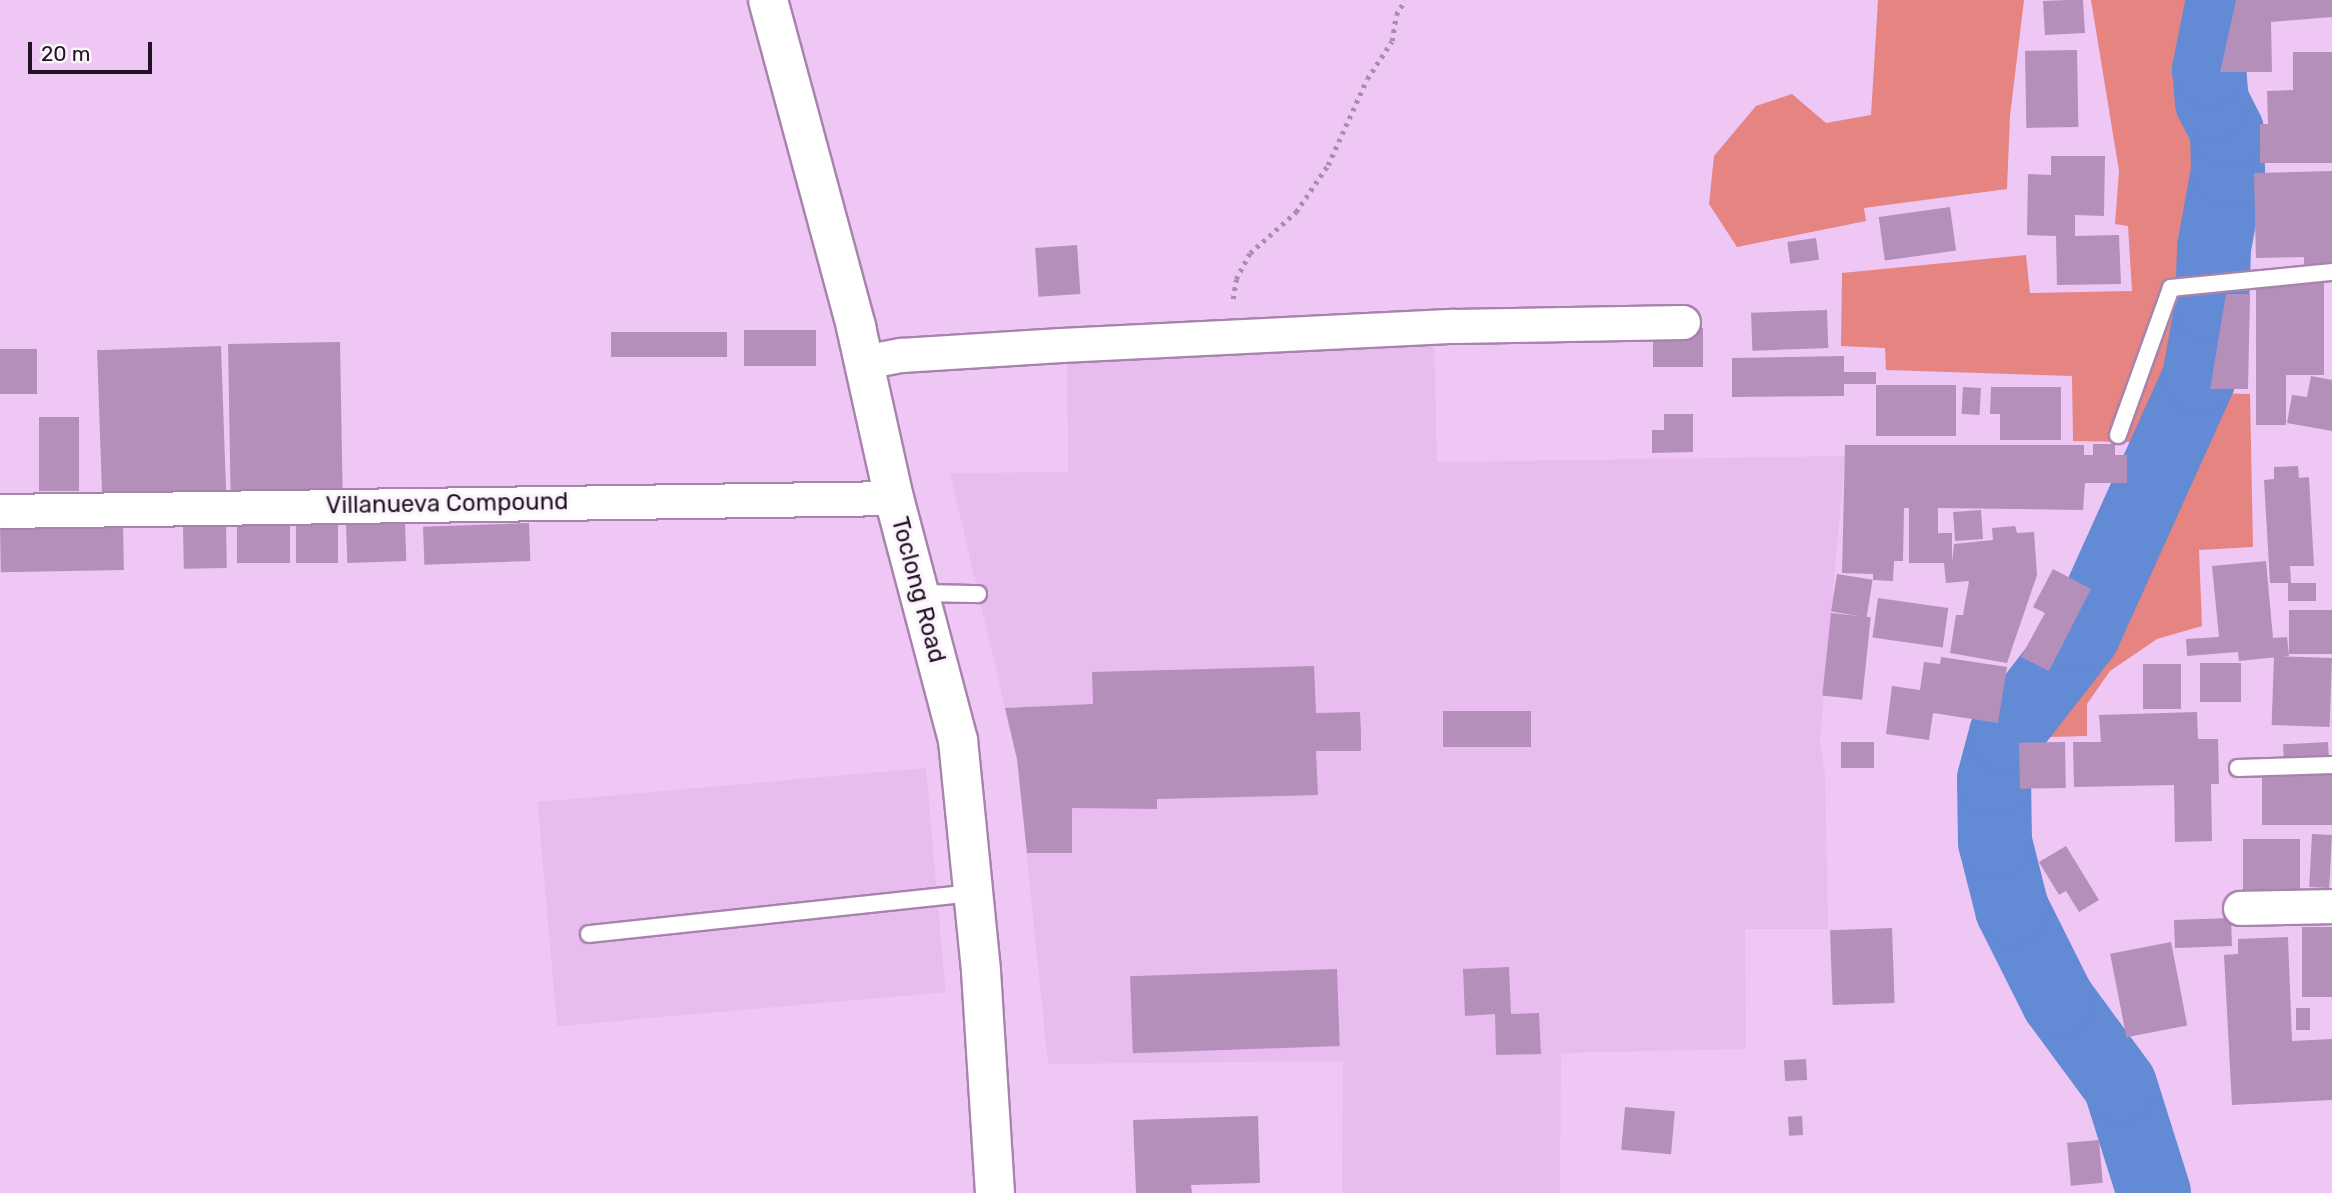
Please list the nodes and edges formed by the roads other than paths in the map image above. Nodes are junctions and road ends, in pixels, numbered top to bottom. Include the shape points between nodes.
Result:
1 (768, 0) edge
2 (2332, 272) edge
3 (1683, 322) dead end
4 (864, 362) junction
5 (2118, 435) dead end
6 (894, 498) junction
7 (0, 510) edge
8 (919, 593) junction
9 (978, 594) dead end
10 (2332, 765) edge
11 (2238, 768) dead end
12 (974, 893) junction
13 (2332, 906) edge
14 (2241, 908) dead end
15 (589, 934) dead end
16 (995, 1193) edge

1 - 4 street, Toclong Road
2 - 5 lane via 2171,288
3 - 4 street via 1189,339 901,355
4 - 6 street, Toclong Road
6 - 7 street, Villanueva Compound
6 - 8 street, Toclong Road
8 - 9 lane
8 - 12 street, Toclong Road via 958,740
10 - 11 lane
12 - 15 lane
12 - 16 street, Toclong Road
13 - 14 street

